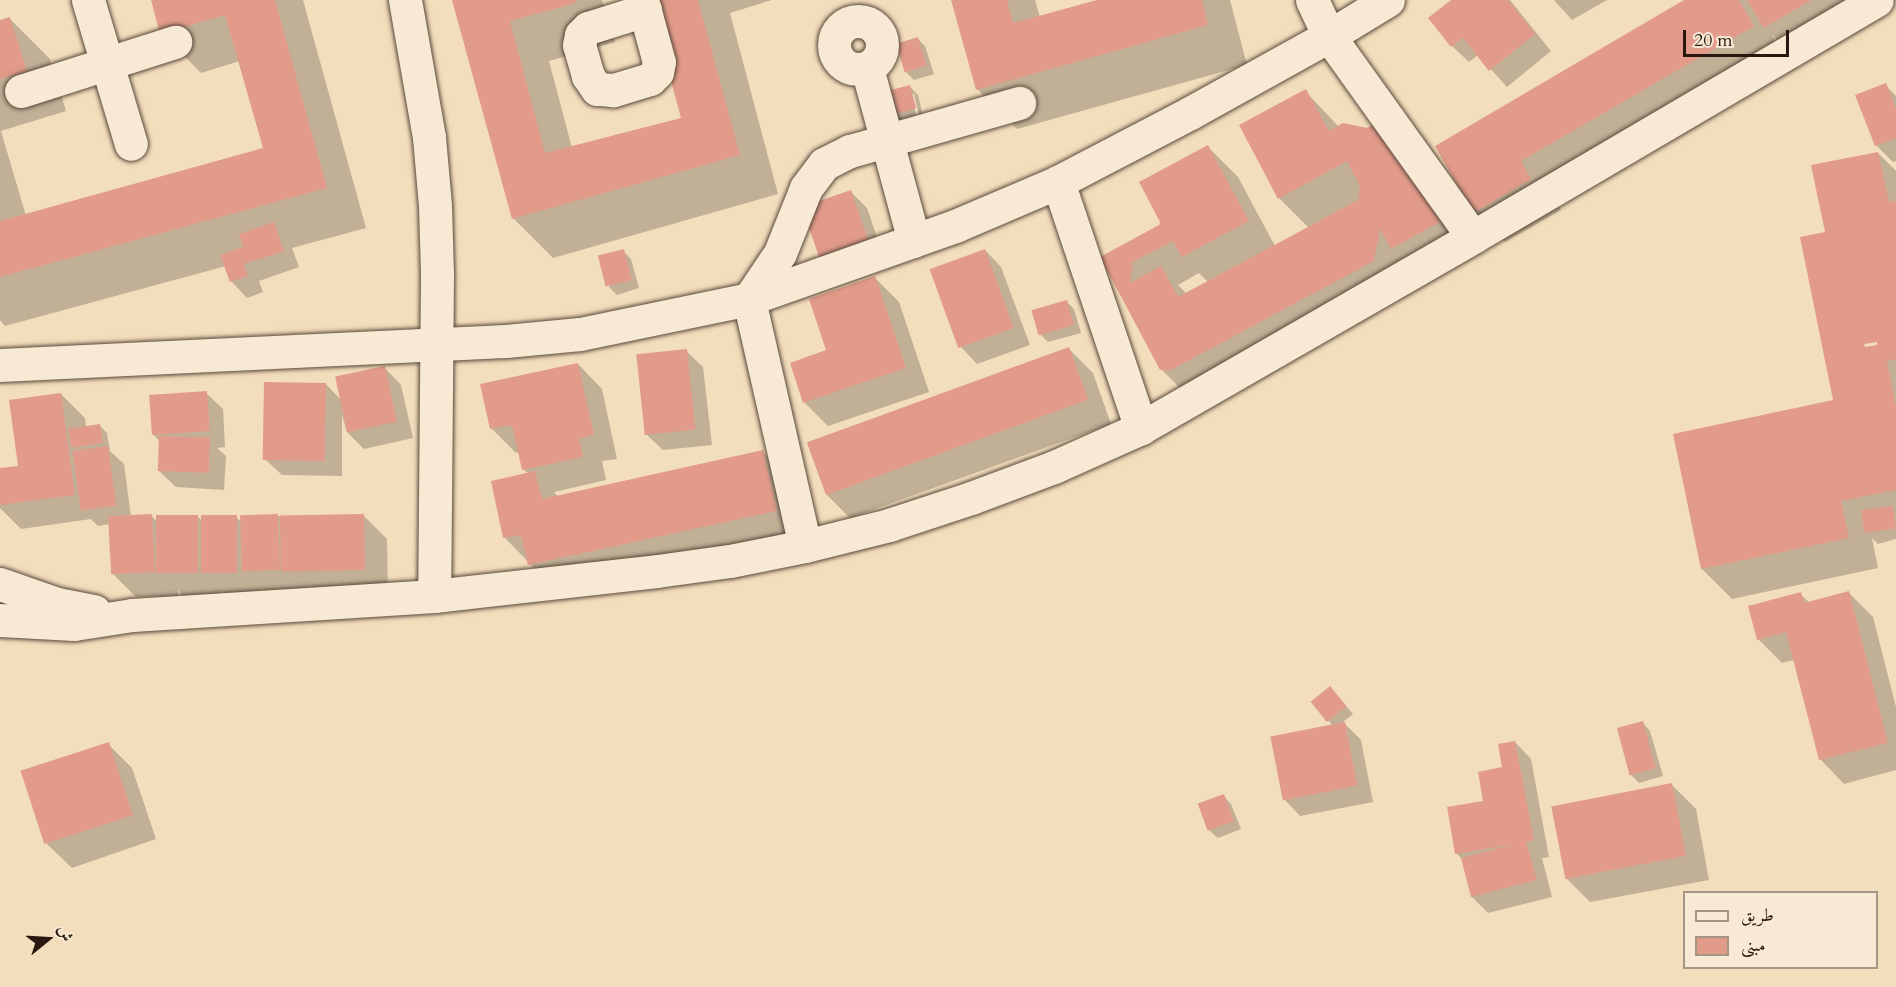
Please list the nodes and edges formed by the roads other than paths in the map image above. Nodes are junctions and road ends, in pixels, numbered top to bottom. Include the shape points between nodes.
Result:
1 (88, 0) edge
2 (405, 0) edge
3 (1312, 0) edge
4 (1388, 0) edge
5 (1865, 3) edge
6 (1329, 36) junction
7 (175, 42) dead end
8 (106, 64) junction
9 (867, 68) dead end
10 (21, 91) dead end
11 (1019, 104) dead end
12 (887, 141) junction
13 (131, 144) dead end
14 (1058, 182) junction
15 (1473, 237) junction
16 (914, 241) junction
17 (749, 299) junction
18 (437, 344) junction
19 (0, 365) edge
20 (1141, 428) junction
21 (805, 546) junction
22 (0, 584) edge
23 (434, 596) junction
24 (132, 615) junction
25 (0, 620) edge

1 - 8 street
2 - 18 street via 429,137
3 - 6 street
4 - 6 street
5 - 15 street
6 - 14 street
6 - 15 street
7 - 8 street
8 - 10 street
8 - 13 street
9 - 12 street
11 - 12 street
12 - 16 street
12 - 17 street via 837,157 813,175 780,253
14 - 16 street
14 - 20 street
15 - 20 street
16 - 17 street
17 - 18 street via 580,334
17 - 21 street
18 - 19 street
18 - 23 street
20 - 21 street via 971,498 889,525
21 - 23 street via 657,571
22 - 24 street via 57,604
23 - 24 street
24 - 25 street via 74,624

